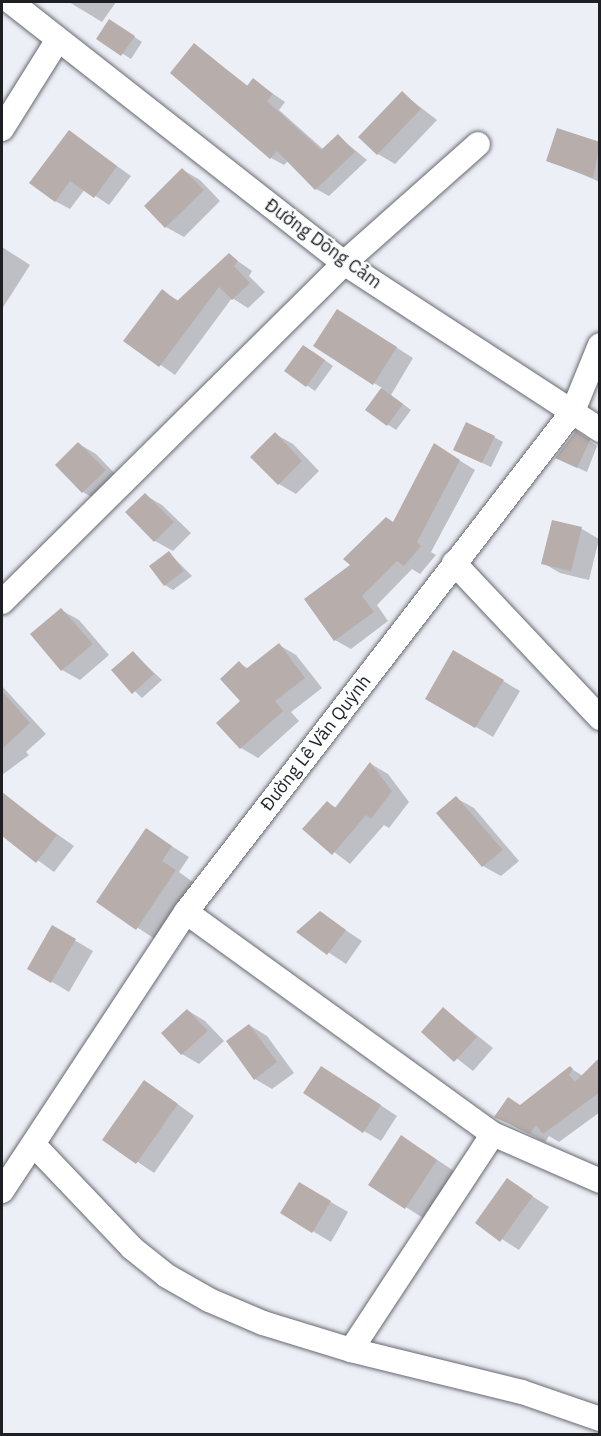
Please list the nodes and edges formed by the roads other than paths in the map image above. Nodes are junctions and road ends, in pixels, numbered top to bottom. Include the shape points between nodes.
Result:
1 (11, 2) edge
2 (57, 41) junction
3 (2, 129) edge
4 (478, 144) dead end
5 (344, 263) junction
6 (600, 345) edge
7 (573, 411) junction
8 (600, 430) edge
9 (454, 563) junction
10 (2, 602) edge
11 (600, 718) edge
12 (186, 912) junction
13 (493, 1134) junction
14 (34, 1145) junction
15 (600, 1181) edge
16 (2, 1191) edge
17 (351, 1350) junction
18 (600, 1419) edge

1 - 2 street, Đường Dõng Cảm
2 - 3 street
2 - 5 street, Đường Dõng Cảm
4 - 5 street
5 - 7 street, Đường Dõng Cảm
5 - 10 street
6 - 7 street, Đường Lê Văn Quýnh
7 - 8 street, Đường Dõng Cảm
7 - 9 street, Đường Lê Văn Quýnh
9 - 11 street
9 - 12 street, Đường Lê Văn Quýnh
12 - 13 street
12 - 14 street, Đường Lê Văn Quýnh
13 - 15 street
13 - 17 street
14 - 16 street, Đường Lê Văn Quýnh
14 - 17 street via 132,1248 167,1276 263,1323
17 - 18 street via 522,1392

